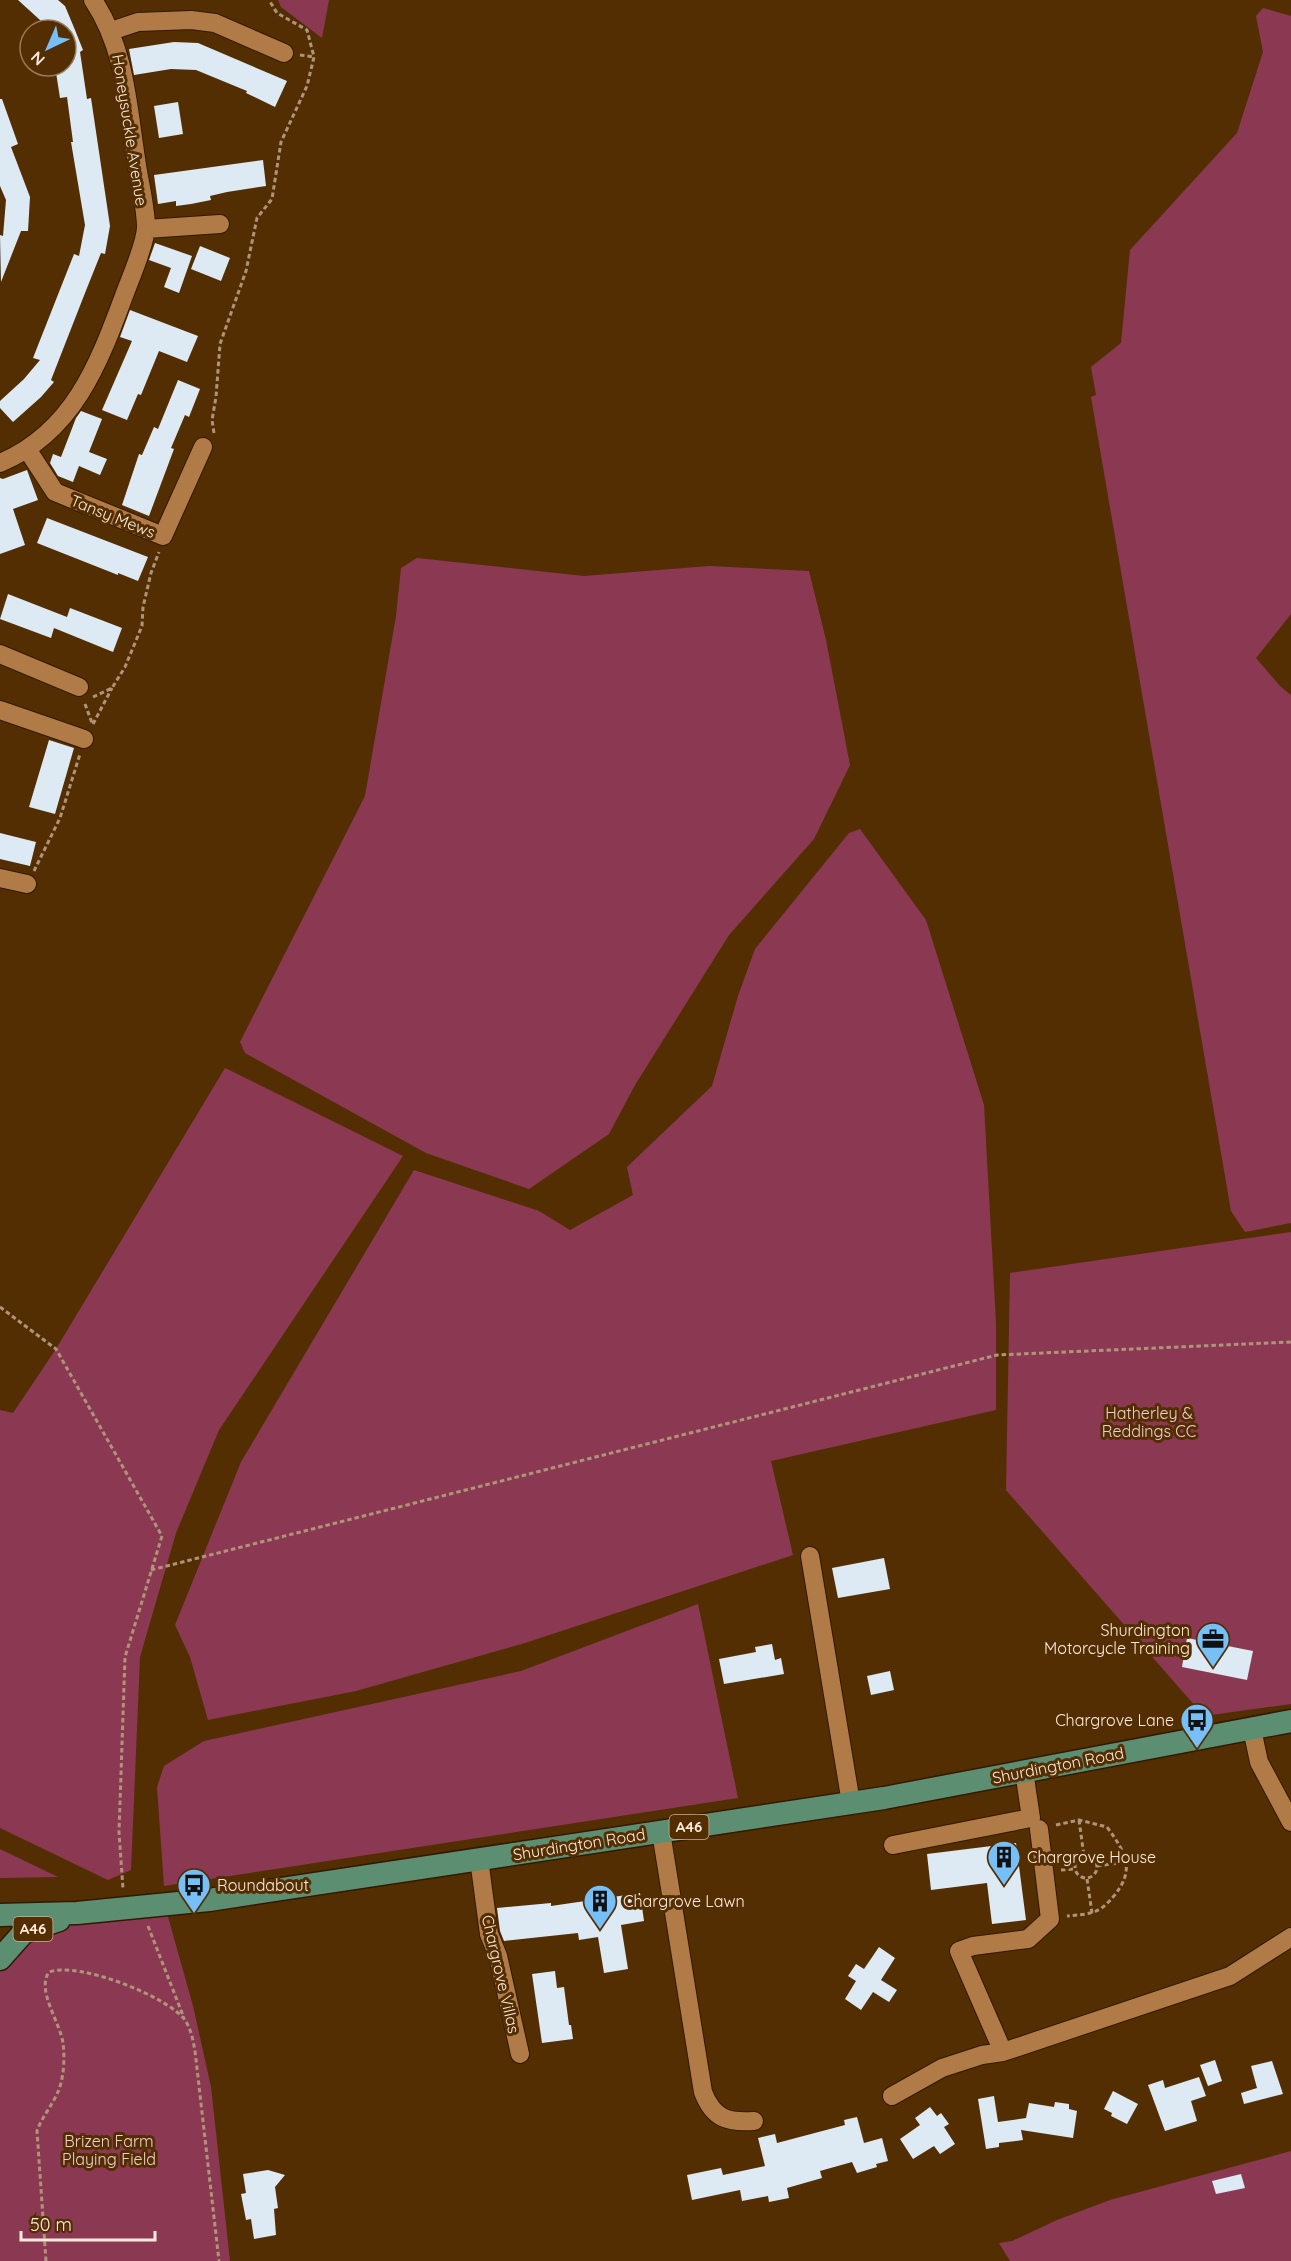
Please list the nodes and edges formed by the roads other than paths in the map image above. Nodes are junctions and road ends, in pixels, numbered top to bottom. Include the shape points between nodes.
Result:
1 (93, 0) edge
2 (111, 31) junction
3 (284, 53) dead end
4 (220, 224) dead end
5 (146, 229) junction
6 (209, 444) road end
7 (27, 449) junction
8 (0, 464) edge
9 (0, 654) edge
10 (84, 694) road end
11 (0, 710) edge
12 (89, 732) road end
13 (0, 878) edge
14 (27, 884) road end
15 (810, 1556) dead end
16 (1291, 1721) edge
17 (1252, 1729) junction
18 (1024, 1771) junction
19 (851, 1803) junction
20 (1291, 1822) edge
21 (1039, 1829) road end
22 (661, 1832) junction
23 (893, 1845) dead end
24 (480, 1859) junction
25 (77, 1913) junction
26 (0, 1915) edge
27 (1291, 1937) edge
28 (0, 1959) edge
29 (1003, 2052) junction
30 (520, 2054) dead end
31 (892, 2096) dead end
32 (754, 2121) dead end

1 - 2 street, Honeysuckle Avenue
2 - 3 street, Honeysuckle Avenue via 138,22 215,22
2 - 5 street, Honeysuckle Avenue via 122,69
4 - 5 street, Honeysuckle Avenue
5 - 7 street, Honeysuckle Avenue via 129,284 88,382 63,418
6 - 7 street, Tansy Mews via 163,536 54,492
7 - 8 street, Honeysuckle Avenue
9 - 10 street
11 - 12 street
13 - 14 street
15 - 19 street
16 - 17 main road, Shurdington Road / A46
17 - 18 main road, Shurdington Road / A46
17 - 20 street via 1259,1762
18 - 19 main road, Shurdington Road / A46
18 - 23 street via 1031,1818
19 - 22 main road, Shurdington Road / A46
21 - 29 street via 1050,1919 1028,1939 959,1951
22 - 24 main road, Shurdington Road / A46
22 - 32 street via 703,2092 723,2118
24 - 25 main road, Shurdington Road / A46 via 209,1900
24 - 30 street, Chargrove Villas via 489,1934 498,1956
25 - 26 main road, Shurdington Road / A46
25 - 28 main road, Shurdington Road / A46 via 24,1932
27 - 29 street via 1230,1976
29 - 31 street via 942,2068

